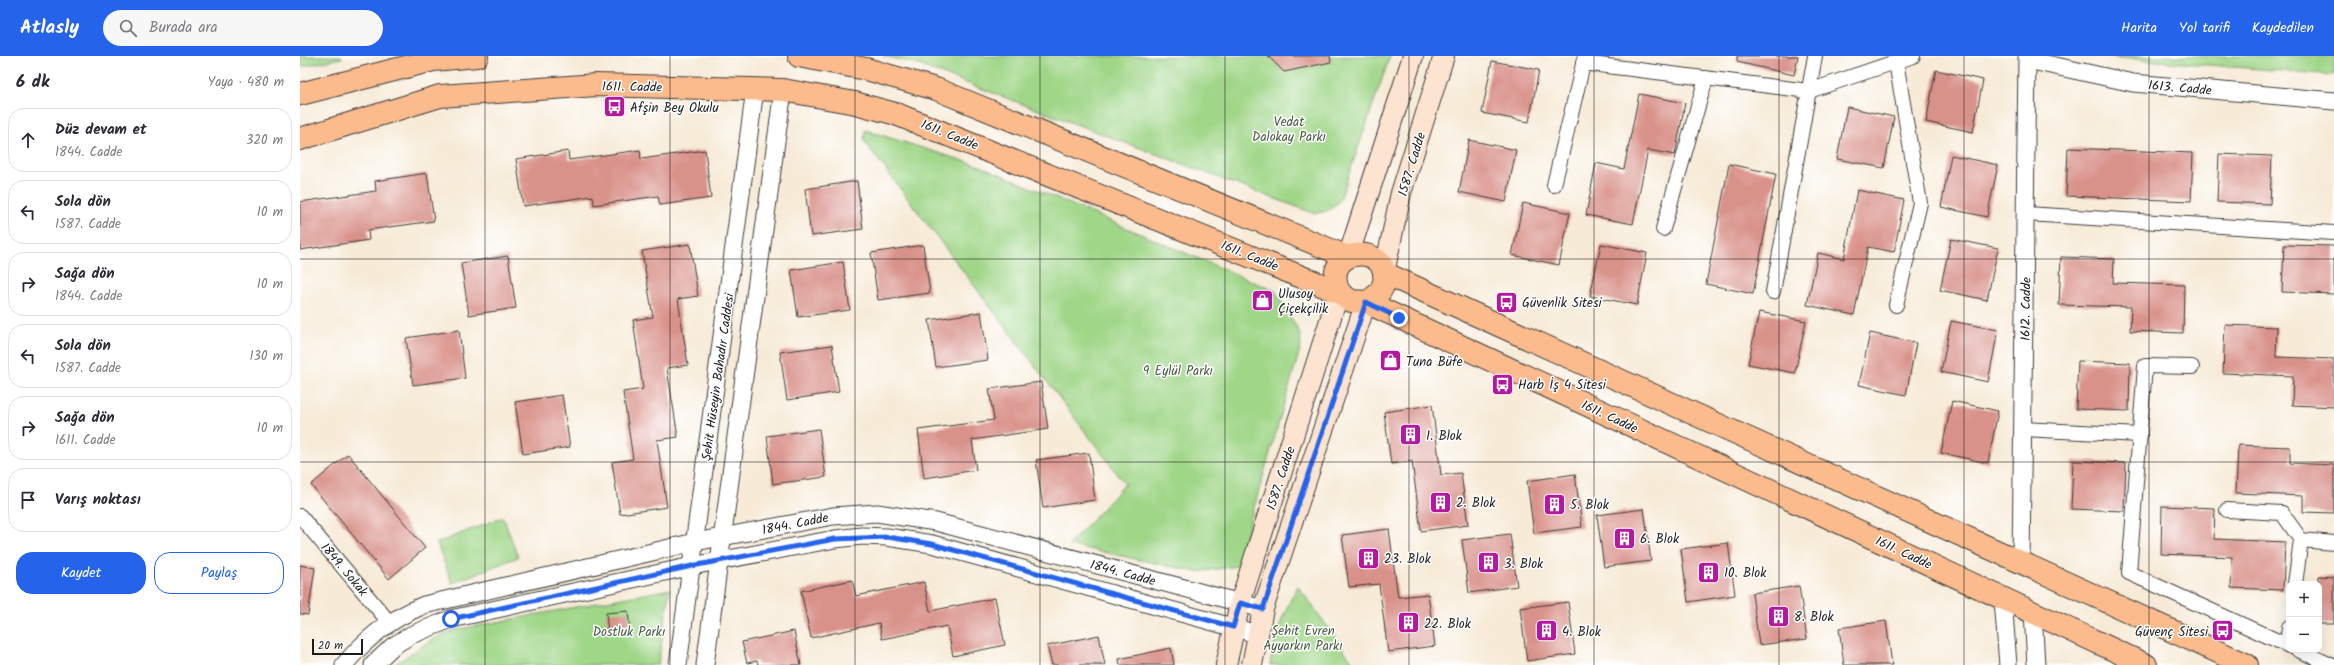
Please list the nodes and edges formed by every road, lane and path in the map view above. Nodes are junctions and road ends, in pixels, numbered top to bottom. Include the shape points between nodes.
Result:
1 (477, 56) edge
2 (799, 56) edge
3 (1413, 56) edge
4 (1444, 56) edge
5 (1816, 56) edge
6 (1913, 56) edge
7 (2028, 58) edge
8 (1584, 60) edge
9 (1896, 62) junction
10 (1706, 78) junction
11 (755, 89) junction
12 (783, 90) junction
13 (1809, 91) junction
14 (300, 94) edge
15 (2334, 101) edge
16 (300, 140) edge
17 (1554, 185) dead end
18 (2026, 214) junction
19 (1663, 229) dead end
20 (2334, 233) edge
21 (1348, 257) junction
22 (1384, 273) junction
23 (1339, 292) junction
24 (1773, 292) dead end
25 (1366, 302) junction
26 (1896, 305) dead end
27 (2192, 367) dead end
28 (2023, 429) junction
29 (2140, 435) junction
30 (2227, 510) dead end
31 (300, 516) edge
32 (722, 537) junction
33 (2300, 540) junction
34 (695, 542) junction
35 (2334, 543) edge
36 (719, 561) junction
37 (2021, 563) junction
38 (692, 566) junction
39 (2295, 581) edge
40 (2003, 599) junction
41 (1240, 603) junction
42 (1263, 609) junction
43 (2033, 612) junction
44 (389, 622) junction
45 (1233, 627) junction
46 (1257, 634) junction
47 (2286, 645) edge
48 (2305, 653) edge
49 (344, 665) edge
50 (373, 665) edge
51 (678, 665) edge
52 (705, 665) edge
53 (1226, 665) edge
54 (1252, 665) edge
55 (2008, 665) edge
56 (2036, 665) edge
57 (2146, 665) edge
58 (2247, 665) edge
59 (2332, 665) edge

1 - 14 main road via 429,61
2 - 21 main road via 866,68 936,89
3 - 21 main road
4 - 22 main road, 1587. Cadde via 1401,193
5 - 13 street
6 - 9 street
7 - 15 street, 1613. Cadde via 2132,83
7 - 18 street, 1612. Cadde
8 - 10 street
8 - 17 street
9 - 13 street
9 - 26 street via 1920,203
10 - 13 street
10 - 19 street
11 - 12 main road, 1611. Cadde
11 - 16 main road, 1611. Cadde via 597,85 450,95
11 - 34 street, Şehit Hüseyin Bahadır Caddesi
12 - 23 main road, 1611. Cadde via 855,103 926,124
12 - 32 street, Şehit Hüseyin Bahadır Caddesi
13 - 24 street
18 - 20 street
18 - 28 street, 1612. Cadde
21 - 22 main road via 1356,254 1369,255 1379,263
21 - 23 main road via 1337,268 1336,284
22 - 25 main road via 1383,286 1379,293
22 - 37 main road
23 - 25 main road, 1611. Cadde via 1351,301
23 - 41 main road, 1587. Cadde
25 - 40 main road, 1611. Cadde
25 - 42 main road, 1587. Cadde
27 - 29 street via 2145,366
28 - 29 street
28 - 37 street, 1612. Cadde
29 - 47 street via 2129,573
30 - 33 street via 2282,513
31 - 44 street, 1849. Sokak
32 - 34 street, 1844. Cadde
32 - 36 street, Şehit Hüseyin Bahadır Caddesi
32 - 41 street, 1844. Cadde via 833,516 858,513 896,514 936,522
33 - 35 street
33 - 39 street
34 - 38 street, Şehit Hüseyin Bahadır Caddesi
34 - 44 street, 1844. Cadde via 443,600 424,605
36 - 38 street, 1844. Cadde
36 - 45 street, 1844. Cadde via 835,539 862,536 900,538 932,544
36 - 52 street, Şehit Hüseyin Bahadır Caddesi
37 - 58 main road
38 - 50 street, 1844. Cadde via 451,619 411,635 393,646
38 - 51 street, Şehit Hüseyin Bahadır Caddesi
40 - 43 main road, 1611. Cadde
40 - 55 street
41 - 42 street, 1844. Cadde
41 - 45 main road, 1587. Cadde
42 - 46 main road, 1587. Cadde
43 - 56 street
43 - 57 main road, 1611. Cadde
44 - 49 street, 1844. Cadde via 362,644
45 - 46 street, 1844. Cadde
45 - 53 main road, 1587. Cadde
46 - 54 main road, 1587. Cadde
48 - 59 street

